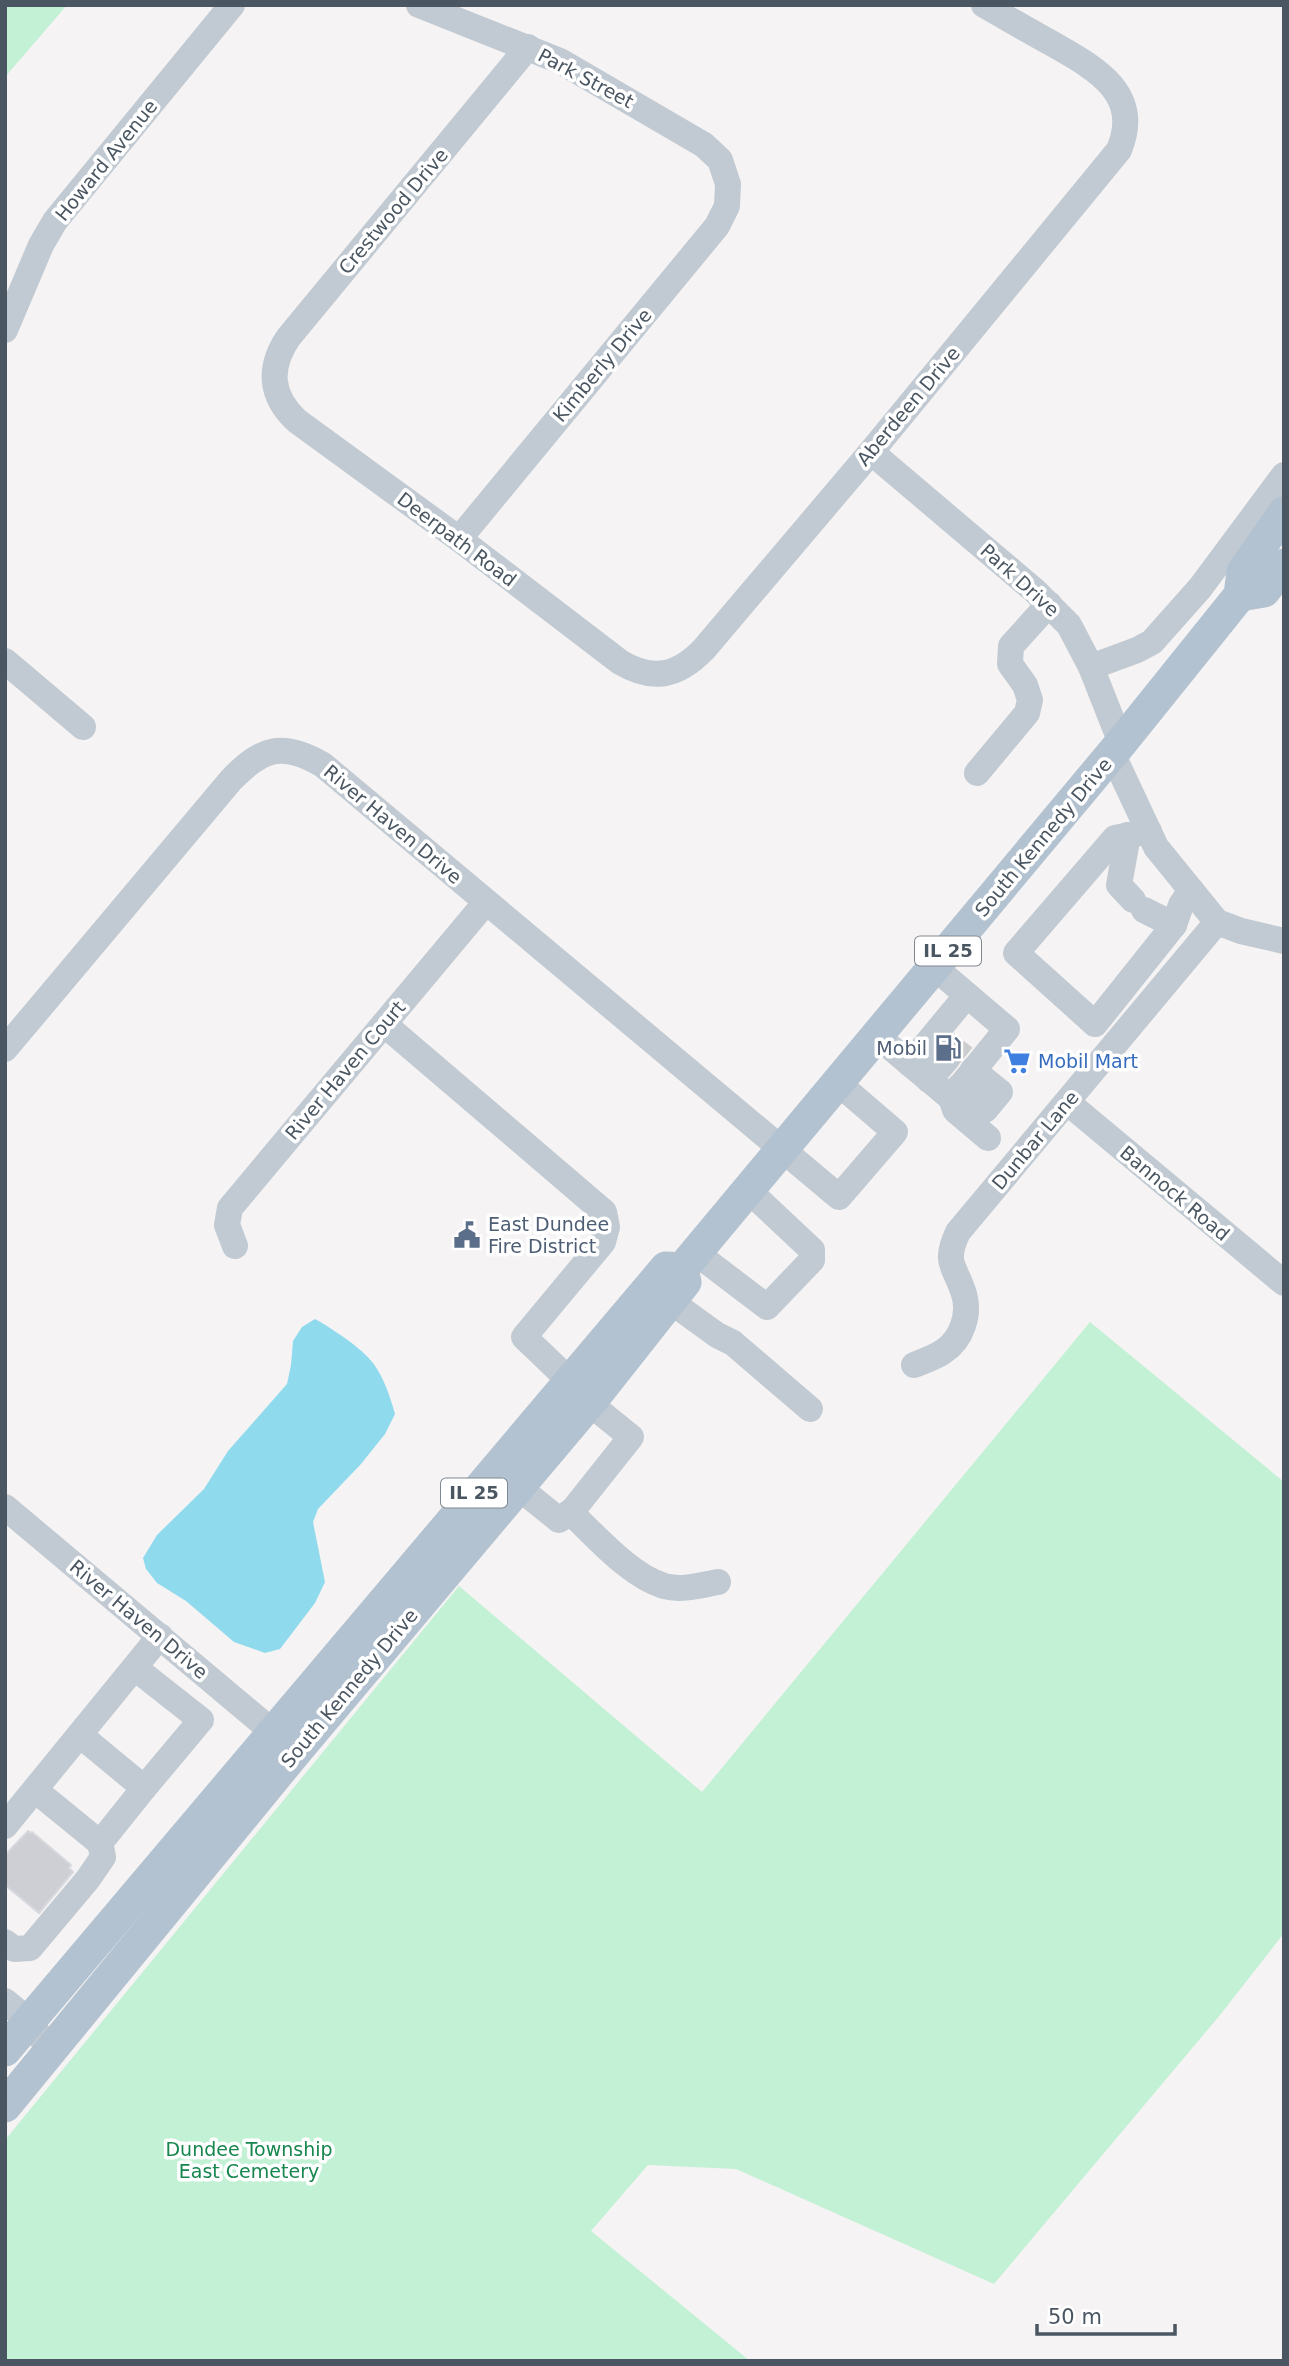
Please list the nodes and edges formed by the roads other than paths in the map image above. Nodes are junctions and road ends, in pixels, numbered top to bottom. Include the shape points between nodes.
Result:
1 (232, 5) edge
2 (419, 5) edge
3 (984, 5) edge
4 (528, 47) junction
5 (728, 184) joint
6 (5, 330) edge
7 (275, 382) joint
8 (871, 452) junction
9 (1284, 475) edge
10 (1284, 513) edge
11 (459, 539) junction
12 (1284, 565) edge
13 (1240, 595) junction
14 (1049, 604) junction
15 (5, 661) edge
16 (1091, 667) junction
17 (657, 674) joint
18 (83, 727) dead end
19 (1116, 748) junction
20 (977, 773) dead end
21 (1131, 835) junction
22 (1191, 890) junction
23 (486, 902) junction
24 (1217, 922) junction
25 (1174, 925) junction
26 (1284, 941) edge
27 (934, 967) junction
28 (974, 1012) junction
29 (384, 1024) junction
30 (877, 1036) junction
31 (5, 1049) edge
32 (928, 1068) junction
33 (838, 1083) junction
34 (961, 1085) junction
35 (1067, 1102) junction
36 (988, 1138) dead end
37 (782, 1149) junction
38 (748, 1190) junction
39 (235, 1246) dead end
40 (689, 1261) junction
41 (1282, 1276) edge
42 (670, 1301) junction
43 (914, 1365) dead end
44 (579, 1392) junction
45 (810, 1409) dead end
46 (519, 1487) junction
47 (5, 1507) edge
48 (570, 1512) junction
49 (718, 1582) dead end
50 (160, 1636) junction
51 (135, 1668) junction
52 (273, 1732) junction
53 (80, 1735) junction
54 (144, 1788) junction
55 (35, 1790) junction
56 (5, 1826) edge
57 (100, 1843) junction
58 (5, 1942) edge
59 (17, 2011) edge
60 (5, 2050) edge
61 (50, 2050) junction
62 (5, 2106) edge

1 - 6 street, Howard Avenue via 55,221
2 - 4 street, Park Street
3 - 8 street, Aberdeen Drive via 1098,71 1115,88 1123,111 1124,135 1111,162
4 - 5 street, Park Street via 704,145 720,160
4 - 7 street, Crestwood Drive via 288,338 276,360
5 - 11 street, Kimberly Drive via 727,206 717,226
7 - 11 street, Deerpath Road via 281,402 297,421
8 - 14 street, Park Drive
8 - 17 street, Aberdeen Drive via 704,649 686,666
9 - 16 street via 1200,588 1152,642
10 - 13 main road, South Kennedy Drive / IL 25 via 1242,572
11 - 17 street, Deerpath Road via 620,662
12 - 13 main road via 1265,591
13 - 19 main road, South Kennedy Drive / IL 25
14 - 16 street, Park Drive via 1069,625
14 - 20 street via 1011,646 1010,664 1030,700 1027,713
15 - 18 street
16 - 19 street, Park Drive
19 - 21 street, Park Drive
19 - 27 main road, South Kennedy Drive / IL 25
21 - 22 street, Park Drive via 1156,847
21 - 25 street via 1119,885 1138,905
21 - 25 street via 1016,953 1095,1024
22 - 24 street, Park Drive
22 - 25 street
23 - 29 street, River Haven Court
23 - 31 street, River Haven Drive via 323,765 302,755 265,752 231,780
23 - 37 street, River Haven Drive
24 - 26 street
24 - 35 street, Dunbar Lane
27 - 28 street
27 - 30 main road, South Kennedy Drive / IL 25
28 - 32 street
28 - 34 street via 1007,1029
29 - 39 street, River Haven Court via 230,1208 227,1225
29 - 44 street via 604,1212 607,1227 600,1247 524,1337
30 - 32 street
30 - 33 main road, South Kennedy Drive / IL 25
32 - 34 street
33 - 37 main road, South Kennedy Drive / IL 25
33 - 37 street, River Haven Drive via 895,1132 887,1142 839,1198
34 - 36 street via 955,1110
35 - 41 street, Bannock Road
35 - 43 street, Dunbar Lane via 958,1232 950,1262 964,1295 966,1319 945,1351
37 - 38 main road, South Kennedy Drive / IL 25
38 - 40 main road, South Kennedy Drive / IL 25
38 - 40 street via 812,1250 812,1260 767,1307
40 - 42 main road, South Kennedy Drive / IL 25 via 685,1282
40 - 44 main road, South Kennedy Drive / IL 25 via 666,1268
42 - 44 main road, South Kennedy Drive / IL 25
42 - 45 street via 733,1343
44 - 46 main road, South Kennedy Drive / IL 25
44 - 48 street via 631,1437
44 - 52 main road, South Kennedy Drive / IL 25
46 - 48 street via 559,1520
46 - 61 main road, South Kennedy Drive / IL 25
47 - 50 street, River Haven Drive
48 - 49 street via 631,1568 664,1586
50 - 51 street
50 - 52 street, River Haven Drive
51 - 53 street
51 - 54 street via 201,1720
52 - 59 main road, South Kennedy Drive / IL 25
53 - 54 street
53 - 55 street
54 - 57 street
55 - 56 street
55 - 57 street
57 - 58 street via 103,1857 30,1948 14,1949
59 - 60 main road, South Kennedy Drive / IL 25
59 - 61 street
61 - 62 main road, South Kennedy Drive / IL 25

